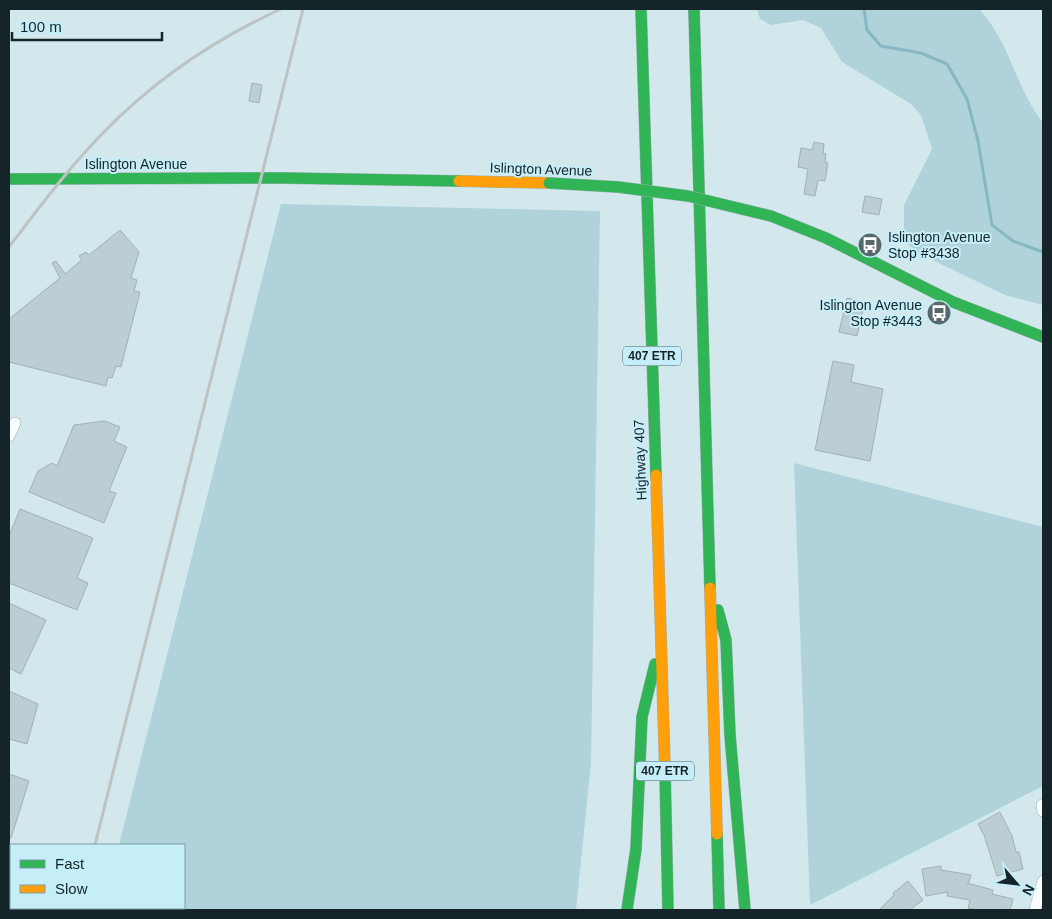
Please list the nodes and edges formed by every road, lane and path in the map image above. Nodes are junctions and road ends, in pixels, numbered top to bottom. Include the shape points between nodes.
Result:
1 (641, 9) edge
2 (694, 9) edge
3 (9, 179) edge
4 (1043, 337) edge
5 (15, 423) dead end
6 (9, 436) edge
7 (709, 573) junction
8 (662, 632) junction
9 (1043, 881) edge
10 (627, 910) edge
11 (668, 910) edge
12 (719, 910) edge
13 (745, 910) edge
14 (1035, 910) edge

1 - 8 main road, Highway 407 / 407 ETR
2 - 7 main road, 407 ETR
3 - 4 main road, Islington Avenue, bridge via 284,178 549,183 688,196 771,216 826,238 953,302
5 - 6 street
7 - 12 main road, 407 ETR
7 - 13 main road via 726,640
8 - 10 main road via 642,718 636,849
8 - 11 main road, Highway 407 / 407 ETR
9 - 14 street

